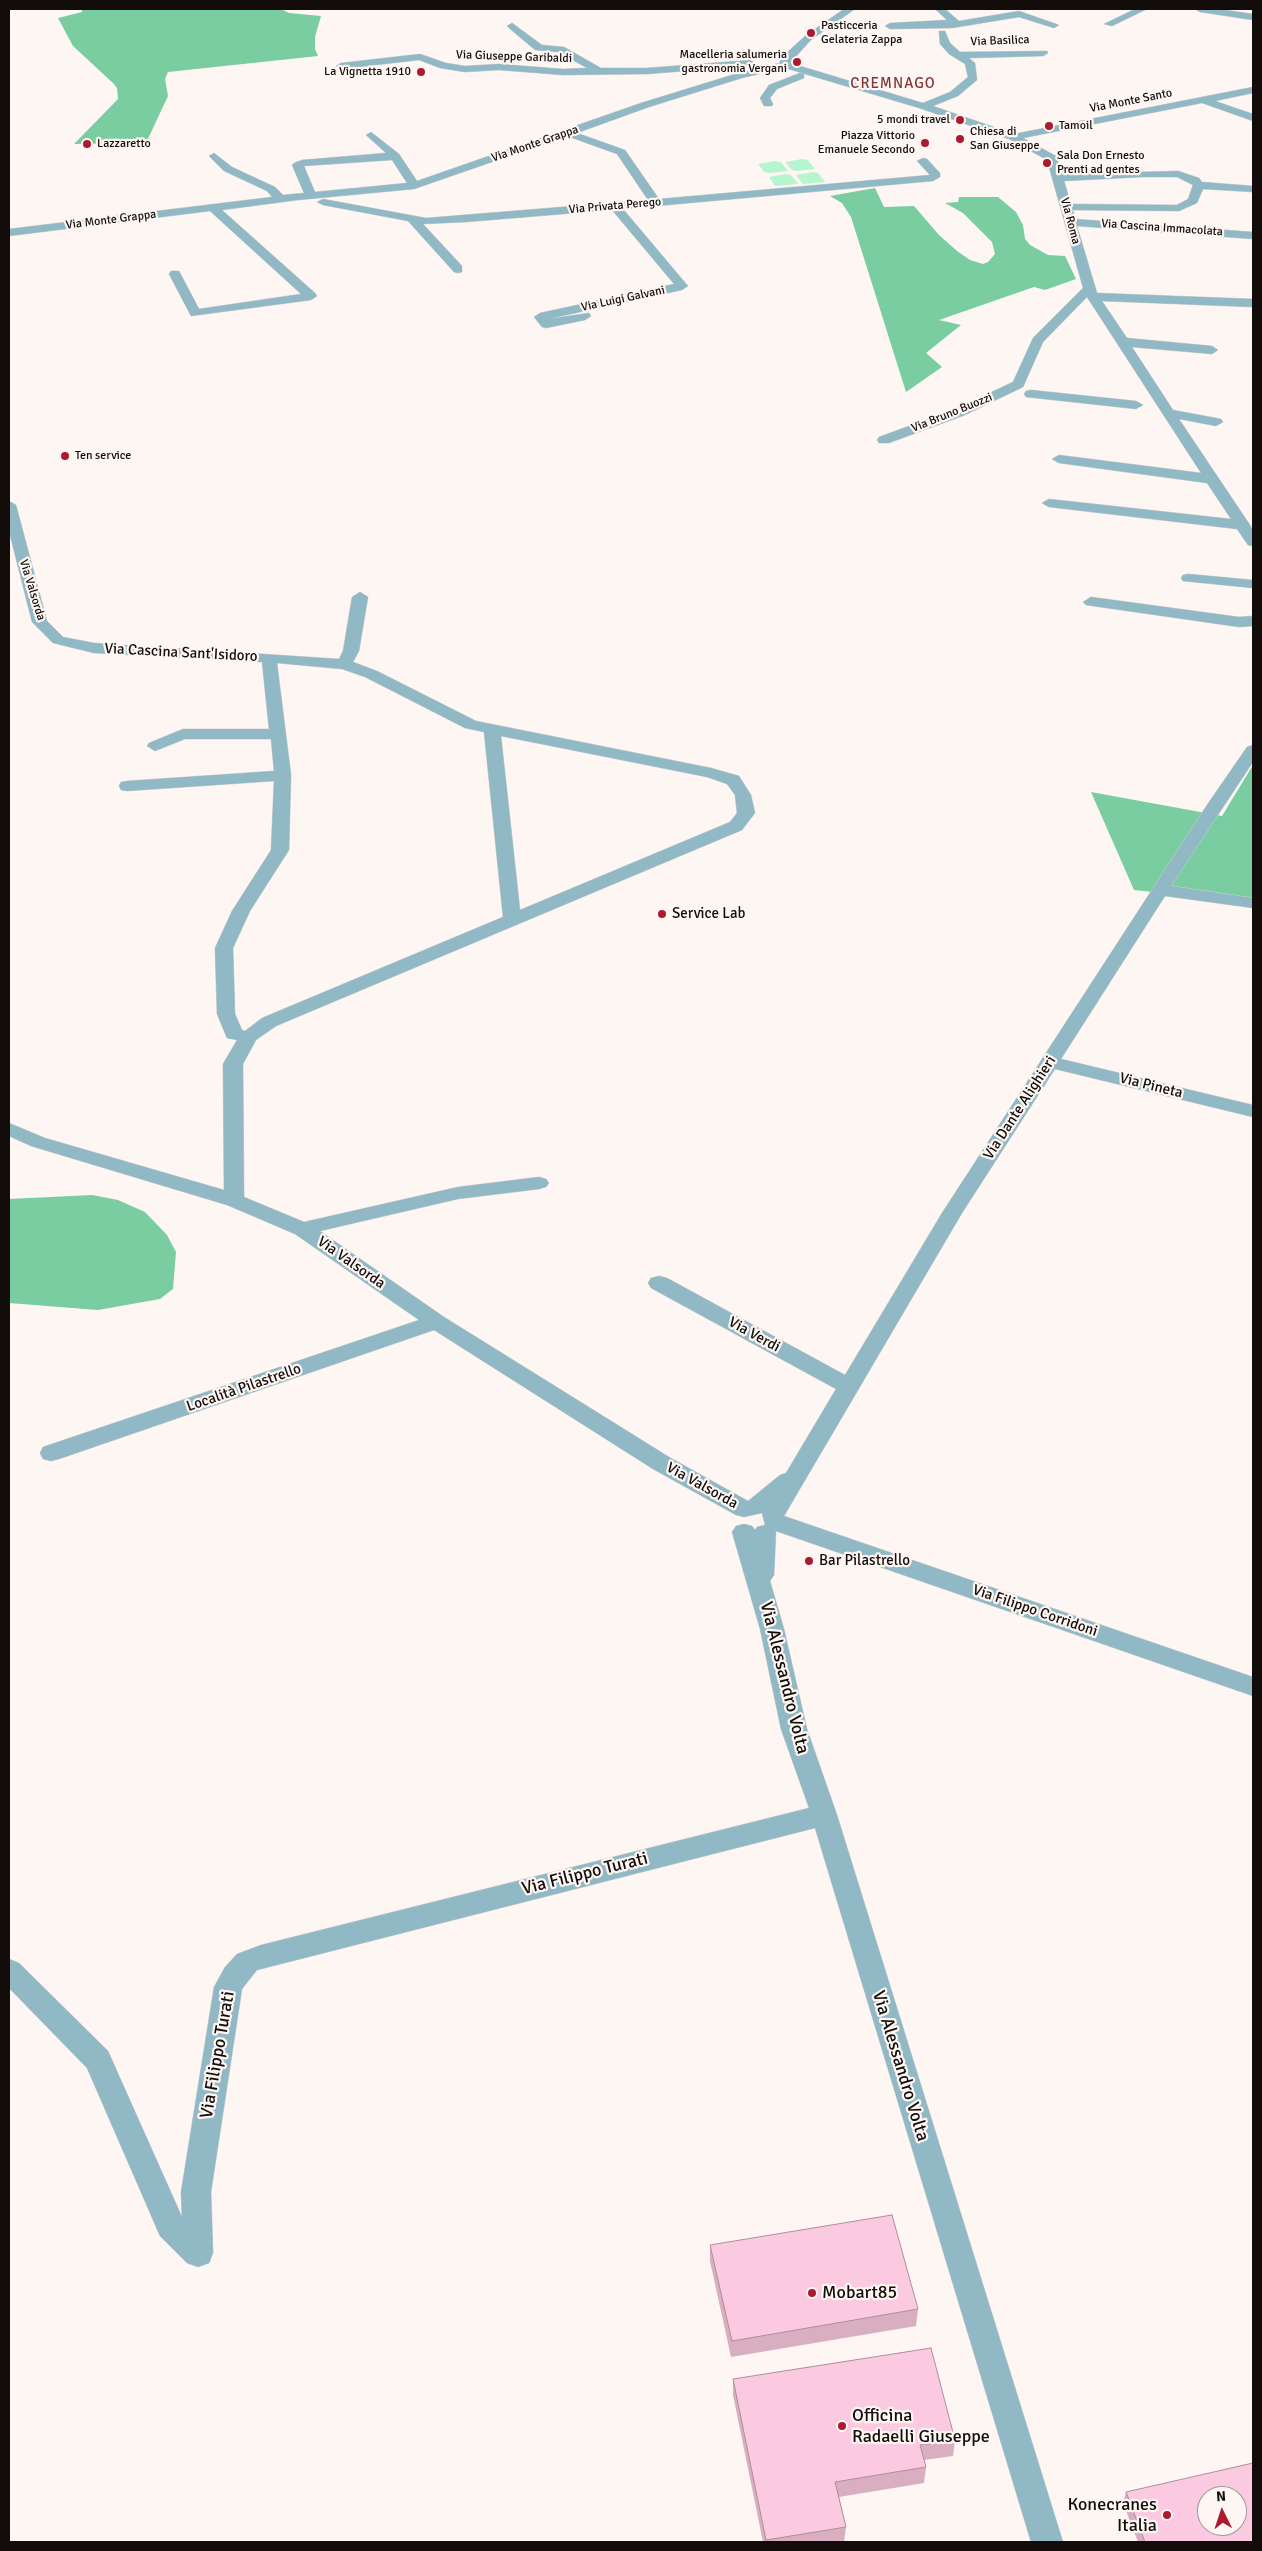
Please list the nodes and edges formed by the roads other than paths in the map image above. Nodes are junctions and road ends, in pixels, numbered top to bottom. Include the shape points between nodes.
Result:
1 (850, 9) edge
2 (940, 9) edge
3 (1142, 9) edge
4 (1200, 9) edge
5 (1253, 17) edge
6 (1109, 24) dead end
7 (952, 25) junction
8 (1054, 25) dead end
9 (512, 26) dead end
10 (890, 26) dead end
11 (942, 33) dead end
12 (415, 49) dead end
13 (1043, 52) dead end
14 (958, 55) junction
15 (427, 58) junction
16 (474, 59) dead end
17 (644, 59) dead end
18 (784, 63) junction
19 (341, 66) dead end
20 (542, 70) junction
21 (662, 70) junction
22 (599, 71) junction
23 (800, 76) dead end
24 (1253, 90) edge
25 (1204, 100) junction
26 (768, 104) dead end
27 (923, 106) junction
28 (1253, 118) edge
29 (568, 133) junction
30 (371, 135) dead end
31 (1013, 137) junction
32 (214, 156) dead end
33 (395, 156) junction
34 (923, 161) dead end
35 (1058, 178) junction
36 (1199, 185) junction
37 (414, 186) junction
38 (1253, 189) edge
39 (311, 196) junction
40 (298, 197) junction
41 (280, 199) junction
42 (656, 202) junction
43 (615, 206) junction
44 (1066, 207) junction
45 (213, 208) junction
46 (412, 219) junction
47 (1070, 222) junction
48 (9, 233) edge
49 (1253, 234) edge
50 (458, 269) dead end
51 (175, 274) dead end
52 (1091, 292) junction
53 (1253, 303) edge
54 (585, 316) dead end
55 (1124, 342) junction
56 (1212, 350) dead end
57 (1031, 394) dead end
58 (1160, 397) junction
59 (1136, 405) junction
60 (1170, 413) junction
61 (1107, 414) dead end
62 (1216, 422) dead end
63 (884, 440) dead end
64 (1059, 459) dead end
65 (1212, 478) junction
66 (1049, 503) dead end
67 (9, 505) edge
68 (1242, 525) junction
69 (1253, 542) edge
70 (1188, 578) dead end
71 (1253, 584) edge
72 (360, 597) dead end
73 (1091, 602) dead end
74 (1253, 621) edge
75 (58, 640) joint
76 (269, 658) junction
77 (344, 664) junction
78 (492, 731) junction
79 (278, 734) junction
80 (155, 746) dead end
81 (1253, 750) edge
82 (283, 775) junction
83 (127, 786) dead end
84 (1160, 890) junction
85 (1253, 903) edge
86 (512, 920) junction
87 (248, 1037) junction
88 (1050, 1062) junction
89 (1253, 1110) edge
90 (9, 1129) edge
91 (539, 1183) dead end
92 (234, 1200) junction
93 (302, 1229) junction
94 (659, 1283) dead end
95 (436, 1322) junction
96 (848, 1386) junction
97 (51, 1453) dead end
98 (758, 1521) junction
99 (1253, 1687) edge
100 (824, 1815) junction
101 (9, 1971) edge
102 (1046, 2542) edge

1 - 18 street via 808,38
2 - 7 street via 956,23
3 - 6 street
4 - 5 street
7 - 8 street via 1019,14
7 - 10 street
9 - 22 street, Via Giuseppe Garibaldi via 539,48 560,49
11 - 14 street, Via Basilica via 945,44
12 - 15 street
13 - 14 street, Via Basilica
14 - 27 street, Via Basilica via 970,63 974,78 954,94
15 - 19 street, Via Giuseppe Garibaldi
15 - 20 street, Via Giuseppe Garibaldi via 456,68
16 - 20 street
17 - 21 street
18 - 21 street, Via Giuseppe Garibaldi
18 - 27 street, Via Roma
18 - 29 street, Via Monte Grappa via 701,87
20 - 22 street, Via Giuseppe Garibaldi
21 - 22 street, Via Giuseppe Garibaldi
23 - 26 street via 773,87 765,98
24 - 25 street, Via Monte Santo
25 - 28 street
25 - 31 street, Via Monte Santo
27 - 31 street, Via Roma
29 - 37 street, Via Monte Grappa
29 - 42 street via 621,152
30 - 33 street
31 - 35 street, Via Roma via 1052,158
32 - 41 street via 228,169 271,189
33 - 37 street
33 - 39 street via 298,164
34 - 42 street, Via Privata Perego via 936,175 933,178
35 - 36 street via 1178,174 1195,180
35 - 44 street, Via Roma
36 - 38 street
36 - 44 street via 1193,201 1180,208
37 - 39 street, Via Monte Grappa
39 - 40 street, Via Monte Grappa
40 - 41 street, Via Monte Grappa
40 - 46 street, Via Privata Perego
41 - 45 street, Via Monte Grappa
42 - 43 street, Via Privata Perego
43 - 46 street, Via Privata Perego via 466,219
43 - 54 street, Via Luigi Galvani via 682,286 540,317 546,324
44 - 47 street, Via Roma
45 - 48 street, Via Monte Grappa
45 - 51 street via 311,296 195,313
46 - 50 street
47 - 49 street, Via Cascina Immacolata
47 - 52 street, Via Roma
52 - 53 street
52 - 55 street, Via Roma
52 - 63 street, Via Bruno Buozzi via 1037,341 1018,384 960,412
55 - 56 street
55 - 58 street, Via Roma
57 - 59 street
58 - 59 street via 1142,399
58 - 60 street, Via Roma
59 - 61 street via 1132,410
60 - 62 street
60 - 65 street, Via Roma
64 - 65 street
65 - 68 street, Via Roma
66 - 68 street
67 - 75 street, Via Valsorda via 40,622
68 - 69 street, Via Roma
70 - 71 street
72 - 77 street via 351,651
73 - 74 street via 1239,622
75 - 76 street, Via Cascina Sant'Isidoro via 94,648
76 - 77 street
76 - 79 street, Via Cascina Sant'Isidoro
77 - 78 street via 371,674 470,725
78 - 86 street
78 - 86 street via 712,773 733,780 743,795 746,813 736,826
79 - 80 street via 183,734
79 - 82 street, Via Cascina Sant'Isidoro
81 - 84 street, Via Dante Alighieri
82 - 83 street
82 - 87 street, Via Cascina Sant'Isidoro via 280,850 241,911 224,948 226,1014 234,1034
84 - 85 street
84 - 88 street, Via Dante Alighieri
86 - 87 street via 270,1022
87 - 92 street via 233,1064
88 - 89 street, Via Pineta
88 - 96 street, Via Dante Alighieri via 952,1213
90 - 92 street, Via Valsorda via 38,1142
91 - 93 street via 458,1192
92 - 93 street, Via Valsorda
93 - 95 street, Via Valsorda
94 - 96 street, Via Verdi
95 - 97 street, Località Pilastrello
95 - 98 street, Via Valsorda
96 - 98 street, Via Dante Alighieri via 798,1473
98 - 99 street, Via Filippo Corridoni via 816,1535
98 - 100 street, Via Alessandro Volta via 762,1587 794,1730
100 - 101 street, Via Filippo Turati via 247,1962 228,1987 196,2192 198,2253 171,2226 98,2060
100 - 102 street, Via Alessandro Volta

